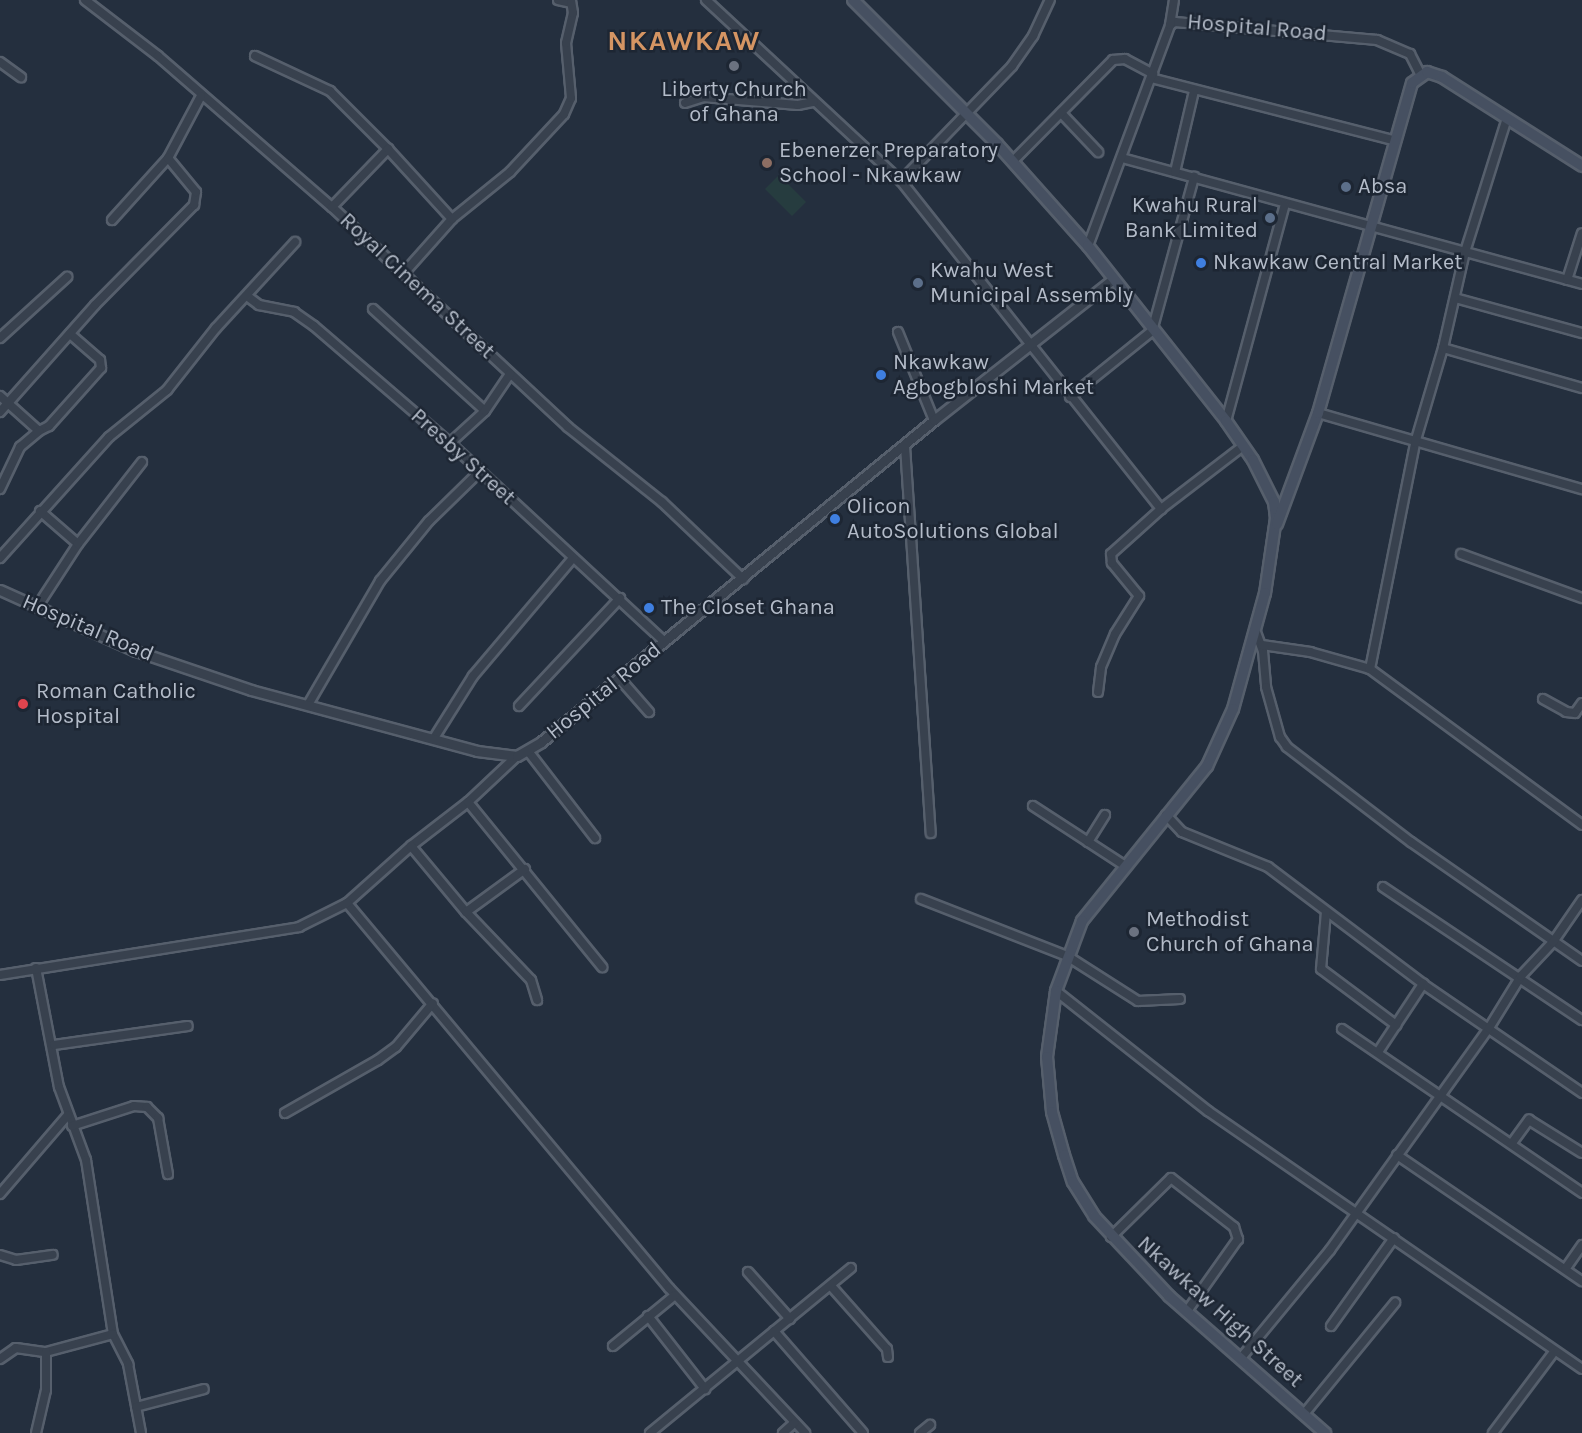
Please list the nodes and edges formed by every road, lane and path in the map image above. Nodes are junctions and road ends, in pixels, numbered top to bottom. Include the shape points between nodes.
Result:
1 (85, 0) edge
2 (558, 0) edge
3 (706, 0) edge
4 (853, 0) edge
5 (1050, 0) edge
6 (1174, 0) edge
7 (571, 1) edge
8 (1170, 25) junction
9 (255, 56) dead end
10 (0, 62) edge
11 (1420, 74) junction
12 (1152, 76) junction
13 (21, 77) dead end
14 (1194, 91) junction
15 (201, 96) junction
16 (813, 102) junction
17 (685, 103) dead end
18 (966, 112) junction
19 (1061, 113) junction
20 (1507, 118) junction
21 (1393, 140) junction
22 (388, 149) junction
23 (1098, 152) dead end
24 (168, 158) junction
25 (1122, 158) junction
26 (1013, 161) junction
27 (1582, 166) edge
28 (1174, 172) junction
29 (1194, 177) junction
30 (901, 181) junction
31 (1285, 204) junction
32 (332, 207) junction
33 (452, 219) junction
34 (112, 220) dead end
35 (1369, 224) junction
36 (1582, 233) edge
37 (295, 242) dead end
38 (1088, 246) junction
39 (1465, 252) junction
40 (403, 274) junction
41 (67, 277) dead end
42 (1112, 280) junction
43 (1567, 280) junction
44 (1582, 284) edge
45 (247, 296) junction
46 (1455, 298) junction
47 (373, 309) dead end
48 (1152, 331) junction
49 (898, 332) dead end
50 (1582, 333) edge
51 (70, 334) junction
52 (0, 339) edge
53 (1030, 348) junction
54 (1443, 348) junction
55 (510, 374) junction
56 (1582, 388) edge
57 (0, 396) edge
58 (1070, 397) junction
59 (8, 404) junction
60 (484, 411) junction
61 (0, 412) edge
62 (1317, 413) junction
63 (934, 420) junction
64 (1226, 421) junction
65 (39, 431) junction
66 (450, 443) junction
67 (1415, 443) junction
68 (905, 446) junction
69 (1243, 446) junction
70 (142, 462) dead end
71 (479, 472) junction
72 (1, 483) edge
73 (1582, 489) edge
74 (1161, 509) junction
75 (40, 511) junction
76 (1274, 532) junction
77 (78, 544) junction
78 (1461, 555) dead end
79 (0, 558) edge
80 (573, 558) junction
81 (743, 579) junction
82 (0, 590) edge
83 (620, 598) junction
84 (1582, 598) edge
85 (37, 607) junction
86 (1256, 632) junction
87 (665, 642) junction
88 (1262, 645) junction
89 (1370, 669) junction
90 (620, 679) junction
91 (1098, 692) dead end
92 (1543, 699) dead end
93 (309, 703) junction
94 (1582, 703) edge
95 (519, 706) dead end
96 (649, 712) dead end
97 (434, 738) junction
98 (528, 751) junction
99 (517, 756) junction
100 (468, 802) junction
101 (1033, 806) dead end
102 (1105, 815) dead end
103 (1166, 815) junction
104 (1582, 825) edge
105 (931, 833) dead end
106 (595, 838) dead end
107 (1088, 842) junction
108 (411, 846) junction
109 (1124, 865) junction
110 (525, 869) junction
111 (1383, 887) dead end
112 (921, 899) dead end
113 (1582, 900) edge
114 (347, 903) junction
115 (466, 912) junction
116 (1326, 912) junction
117 (1553, 942) junction
118 (1067, 956) junction
119 (1582, 961) edge
120 (602, 967) dead end
121 (36, 968) junction
122 (0, 975) edge
123 (1521, 976) junction
124 (1423, 984) junction
125 (1056, 992) junction
126 (1180, 999) dead end
127 (537, 1000) dead end
128 (434, 1003) junction
129 (1582, 1020) edge
130 (1396, 1025) junction
131 (188, 1026) dead end
132 (1489, 1028) junction
133 (1342, 1029) dead end
134 (54, 1045) junction
135 (1378, 1052) junction
136 (1439, 1093) junction
137 (1582, 1093) edge
138 (285, 1113) dead end
139 (68, 1115) junction
140 (72, 1126) junction
141 (1512, 1143) junction
142 (1582, 1153) edge
143 (1397, 1155) junction
144 (168, 1174) dead end
145 (0, 1194) edge
146 (1582, 1194) edge
147 (1359, 1212) junction
148 (1111, 1236) junction
149 (1394, 1238) junction
150 (1582, 1245) edge
151 (0, 1255) edge
152 (53, 1255) dead end
153 (851, 1268) dead end
154 (1566, 1268) junction
155 (748, 1272) dead end
156 (1582, 1281) edge
157 (831, 1286) junction
158 (675, 1294) junction
159 (1395, 1303) dead end
160 (1187, 1311) junction
161 (648, 1316) junction
162 (790, 1319) junction
163 (1331, 1326) dead end
164 (774, 1331) junction
165 (113, 1334) junction
166 (613, 1346) dead end
167 (46, 1352) junction
168 (1553, 1353) junction
169 (888, 1357) dead end
170 (1241, 1358) junction
171 (0, 1359) edge
172 (739, 1361) junction
173 (1582, 1369) edge
174 (204, 1389) dead end
175 (705, 1389) junction
176 (136, 1407) junction
177 (1304, 1414) junction
178 (794, 1423) junction
179 (930, 1425) dead end
180 (36, 1433) edge
181 (141, 1433) edge
182 (650, 1433) edge
183 (783, 1433) edge
184 (805, 1433) edge
185 (862, 1433) edge
186 (920, 1433) edge
187 (1325, 1433) edge
188 (1492, 1433) edge

1 - 15 street, Royal Cinema Street via 158,56
2 - 7 street
3 - 16 street
4 - 18 main road, Nkawkaw High Street
5 - 18 street via 1033,36 1012,66
6 - 8 street
7 - 33 street via 573,13 566,43 571,98 564,114 510,172
8 - 11 street, Hospital Road via 1175,22 1377,40 1410,54
8 - 12 street, Hospital Road
9 - 22 street via 330,91
10 - 13 street
11 - 20 main road via 1442,77
11 - 21 main road via 1408,92
12 - 14 street
12 - 19 street via 1118,57
12 - 25 street, Hospital Road
14 - 21 street
14 - 28 street
15 - 24 street
15 - 32 street, Royal Cinema Street
16 - 17 street via 798,105 703,97
16 - 30 street
18 - 26 main road, Nkawkaw High Street
18 - 30 street
19 - 23 street
19 - 26 street
20 - 27 main road
20 - 39 street
21 - 35 main road
22 - 32 street
22 - 33 street
24 - 34 street
24 - 51 street via 196,192 194,204
25 - 28 street
25 - 38 street, Hospital Road
26 - 38 main road, Nkawkaw High Street
28 - 29 street
29 - 31 street
29 - 48 street
30 - 53 street
31 - 35 street
31 - 64 street
32 - 40 street, Royal Cinema Street
33 - 40 street
35 - 39 street
35 - 62 main road
36 - 43 street
37 - 45 street
38 - 42 main road, Nkawkaw High Street
39 - 43 street
39 - 46 street
40 - 55 street, Royal Cinema Street
41 - 52 street
42 - 48 main road, Nkawkaw High Street
42 - 53 street, Hospital Road
43 - 44 street
45 - 66 street, Presby Street via 259,305 294,312 307,321
45 - 75 street via 167,390 109,437
46 - 50 street
46 - 54 street
47 - 60 street
48 - 58 street
48 - 64 main road, Nkawkaw High Street
49 - 63 street
51 - 59 street
51 - 65 street via 100,360 101,368 49,426
53 - 58 street
53 - 63 street, Hospital Road
54 - 56 street
54 - 67 street
55 - 60 street
55 - 81 street, Royal Cinema Street via 568,427 662,502
57 - 59 street
58 - 74 street
59 - 61 street
59 - 65 street
60 - 66 street
62 - 67 street
62 - 76 main road
63 - 68 street, Hospital Road
64 - 69 main road, Nkawkaw High Street
65 - 72 street via 20,447
66 - 71 street, Presby Street
67 - 73 street
67 - 89 street
68 - 81 street, Hospital Road
68 - 105 street
69 - 74 street
69 - 76 main road, Nkawkaw High Street via 1274,502
70 - 77 street
71 - 80 street, Presby Street
71 - 93 street via 429,521 380,580
74 - 91 street via 1111,554 1112,563 1139,596 1115,634 1099,675
75 - 77 street
75 - 79 street
76 - 86 main road, Nkawkaw High Street
77 - 85 street
78 - 84 street
80 - 83 street, Presby Street
80 - 97 street via 473,676
81 - 87 street, Hospital Road
82 - 85 street, Hospital Road
83 - 87 street, Presby Street
83 - 95 street
85 - 93 street, Hospital Road via 180,667
86 - 88 street
86 - 103 main road, Nkawkaw High Street via 1233,709 1211,758
87 - 90 street, Hospital Road
88 - 89 street via 1310,652
88 - 117 street via 1266,687 1280,737 1287,747 1411,842
89 - 104 street
90 - 96 street
90 - 98 street, Hospital Road
92 - 94 street via 1566,712 1575,712
93 - 97 street, Hospital Road
97 - 99 street, Hospital Road via 502,756
98 - 99 street, Hospital Road
98 - 106 street
99 - 100 street
100 - 108 street
100 - 110 street
101 - 107 street
102 - 107 street
103 - 109 main road, Nkawkaw High Street
103 - 116 street via 1182,832 1268,867
107 - 109 street
108 - 114 street
108 - 115 street
109 - 118 main road, Nkawkaw High Street via 1082,921
110 - 115 street
110 - 120 street
111 - 123 street via 1467,946
112 - 118 street
113 - 117 street
114 - 121 street via 299,927
114 - 128 street
115 - 127 street via 531,980
116 - 124 street
116 - 130 street via 1321,969
117 - 119 street
117 - 123 street
118 - 125 main road, Nkawkaw High Street
118 - 126 street via 1138,1001
121 - 122 street
121 - 134 street
123 - 129 street
123 - 132 street
124 - 130 street
124 - 132 street
125 - 147 street via 1208,1111
125 - 148 main road, Nkawkaw High Street via 1048,1046 1052,1112 1073,1182
128 - 138 street via 396,1047
128 - 158 street
130 - 135 street
131 - 134 street
132 - 136 street
132 - 137 street
133 - 135 street
134 - 139 street
135 - 136 street
136 - 141 street
136 - 143 street
139 - 140 street
139 - 145 street
140 - 144 street via 134,1106 147,1107 159,1118
140 - 165 street via 86,1160
141 - 142 street via 1529,1120
141 - 146 street
143 - 147 street
143 - 154 street
147 - 149 street
147 - 170 street via 1297,1294
148 - 160 main road, Nkawkaw High Street
148 - 160 street via 1171,1178 1234,1227 1238,1239
149 - 163 street
149 - 168 street
150 - 154 street
151 - 152 street via 16,1260
153 - 157 street
154 - 156 street
155 - 162 street
157 - 162 street
157 - 169 street via 887,1349
158 - 161 street
158 - 172 street
159 - 177 street
160 - 170 main road, Nkawkaw High Street
161 - 166 street
161 - 175 street
162 - 164 street
164 - 172 street
164 - 185 street
165 - 167 street
165 - 176 street via 128,1364
167 - 171 street via 16,1348
167 - 180 street via 46,1390
168 - 173 street
168 - 188 street
170 - 177 main road, Nkawkaw High Street
172 - 175 street
172 - 178 street
174 - 176 street
175 - 182 street
176 - 181 street
177 - 187 main road, Nkawkaw High Street
178 - 183 street
178 - 184 street
179 - 186 street

